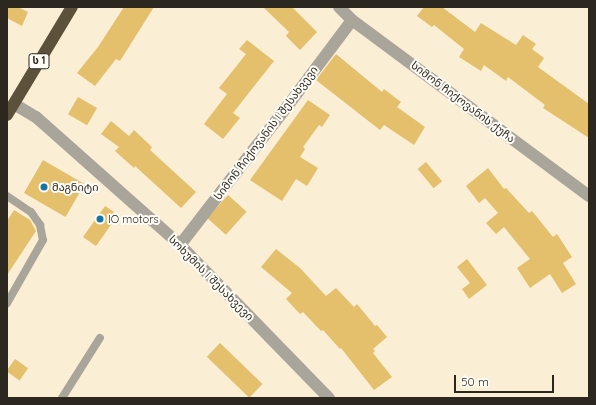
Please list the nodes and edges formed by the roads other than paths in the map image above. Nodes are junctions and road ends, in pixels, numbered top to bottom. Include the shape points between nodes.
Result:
1 (72, 7) edge
2 (339, 7) edge
3 (352, 20) junction
4 (14, 104) junction
5 (7, 115) edge
6 (7, 196) edge
7 (589, 196) edge
8 (180, 246) junction
9 (7, 303) edge
10 (100, 338) dead end
11 (62, 398) edge
12 (330, 398) edge

1 - 4 highway, ს 1
2 - 3 street, სიმონ ჩიქოვანის ქუჩა
3 - 7 street, სიმონ ჩიქოვანის ქუჩა
3 - 8 street, სიმონ ჩიქოვანის I შესახვევი
4 - 5 highway, ს 1
4 - 8 street, სოხუმის I შესახვევი via 36,117
6 - 9 lane via 31,212 40,225 43,240
8 - 12 street, სოხუმის I შესახვევი
10 - 11 lane

